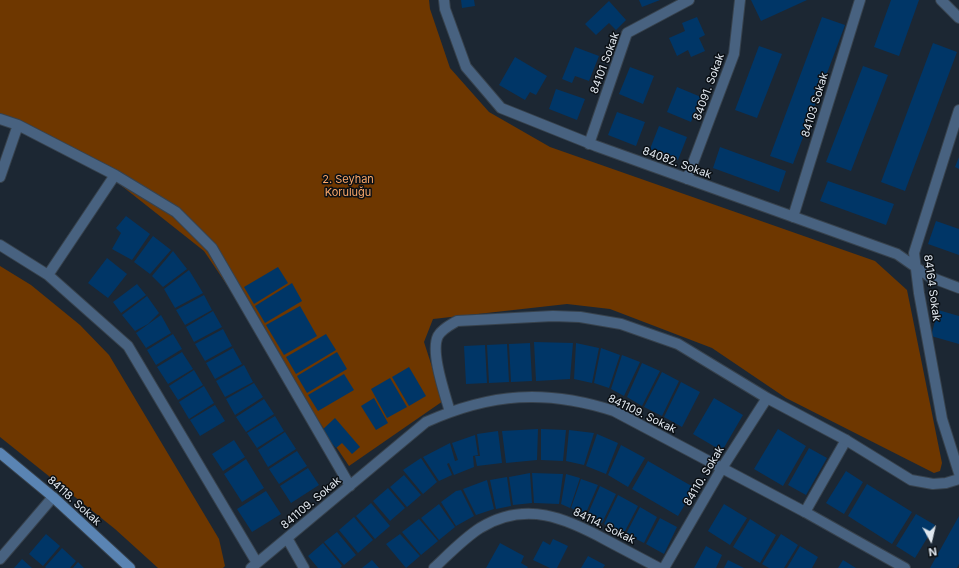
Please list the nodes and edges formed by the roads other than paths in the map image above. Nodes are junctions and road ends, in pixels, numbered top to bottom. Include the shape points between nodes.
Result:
1 (444, 0) edge
2 (689, 0) edge
3 (740, 0) edge
4 (860, 0) edge
5 (941, 0) edge
6 (959, 18) edge
7 (958, 116) edge
8 (0, 119) edge
9 (18, 125) junction
10 (589, 144) junction
11 (115, 175) junction
12 (0, 177) edge
13 (687, 179) junction
14 (793, 217) junction
15 (0, 245) edge
16 (916, 268) junction
17 (48, 275) junction
18 (959, 288) edge
19 (767, 398) junction
20 (450, 412) junction
21 (846, 440) junction
22 (0, 453) edge
23 (722, 468) junction
24 (959, 473) edge
25 (959, 479) edge
26 (350, 486) junction
27 (53, 497) junction
28 (805, 512) junction
29 (287, 538) junction
30 (0, 559) edge
31 (254, 565) edge
32 (439, 567) edge
33 (130, 568) edge
34 (304, 568) edge
35 (659, 568) edge
36 (664, 568) edge
37 (905, 568) edge

1 - 10 street, 84082. Sokak via 466,67 501,108
2 - 10 street, 84101 Sokak via 627,33
3 - 13 street, 84091. Sokak via 734,54
4 - 14 street, 84103 Sokak
5 - 6 street
7 - 16 street, 84164 Sokak via 914,253
8 - 9 street
9 - 11 street
9 - 12 street
10 - 13 street, 84082. Sokak
11 - 17 street
11 - 26 street via 176,212 212,248
13 - 14 street, 84082. Sokak
14 - 16 street, 84082. Sokak via 897,254
15 - 17 street
16 - 18 street, 84082. Sokak via 930,277
16 - 24 street, 84164 Sokak via 942,419
17 - 31 street via 128,346
19 - 20 street via 678,344 621,324 580,317 553,316 457,321 445,328 438,337 435,350
19 - 21 street
19 - 23 street, 84110. Sokak
20 - 23 street, 841109. Sokak via 473,404 505,398 537,396 593,404 614,411
20 - 26 street, 841109. Sokak via 426,422
21 - 25 street via 911,480 933,484
21 - 28 street
22 - 27 main road, 84118. Sokak
23 - 28 street, 841109. Sokak
23 - 36 street, 84110. Sokak
26 - 29 street, 841109. Sokak
27 - 30 street
27 - 33 main road, 84118. Sokak
28 - 37 street, 841109. Sokak
29 - 31 street, 841109. Sokak
29 - 34 street
32 - 35 street, 84114. Sokak via 480,528 502,518 526,514 550,515 568,521

